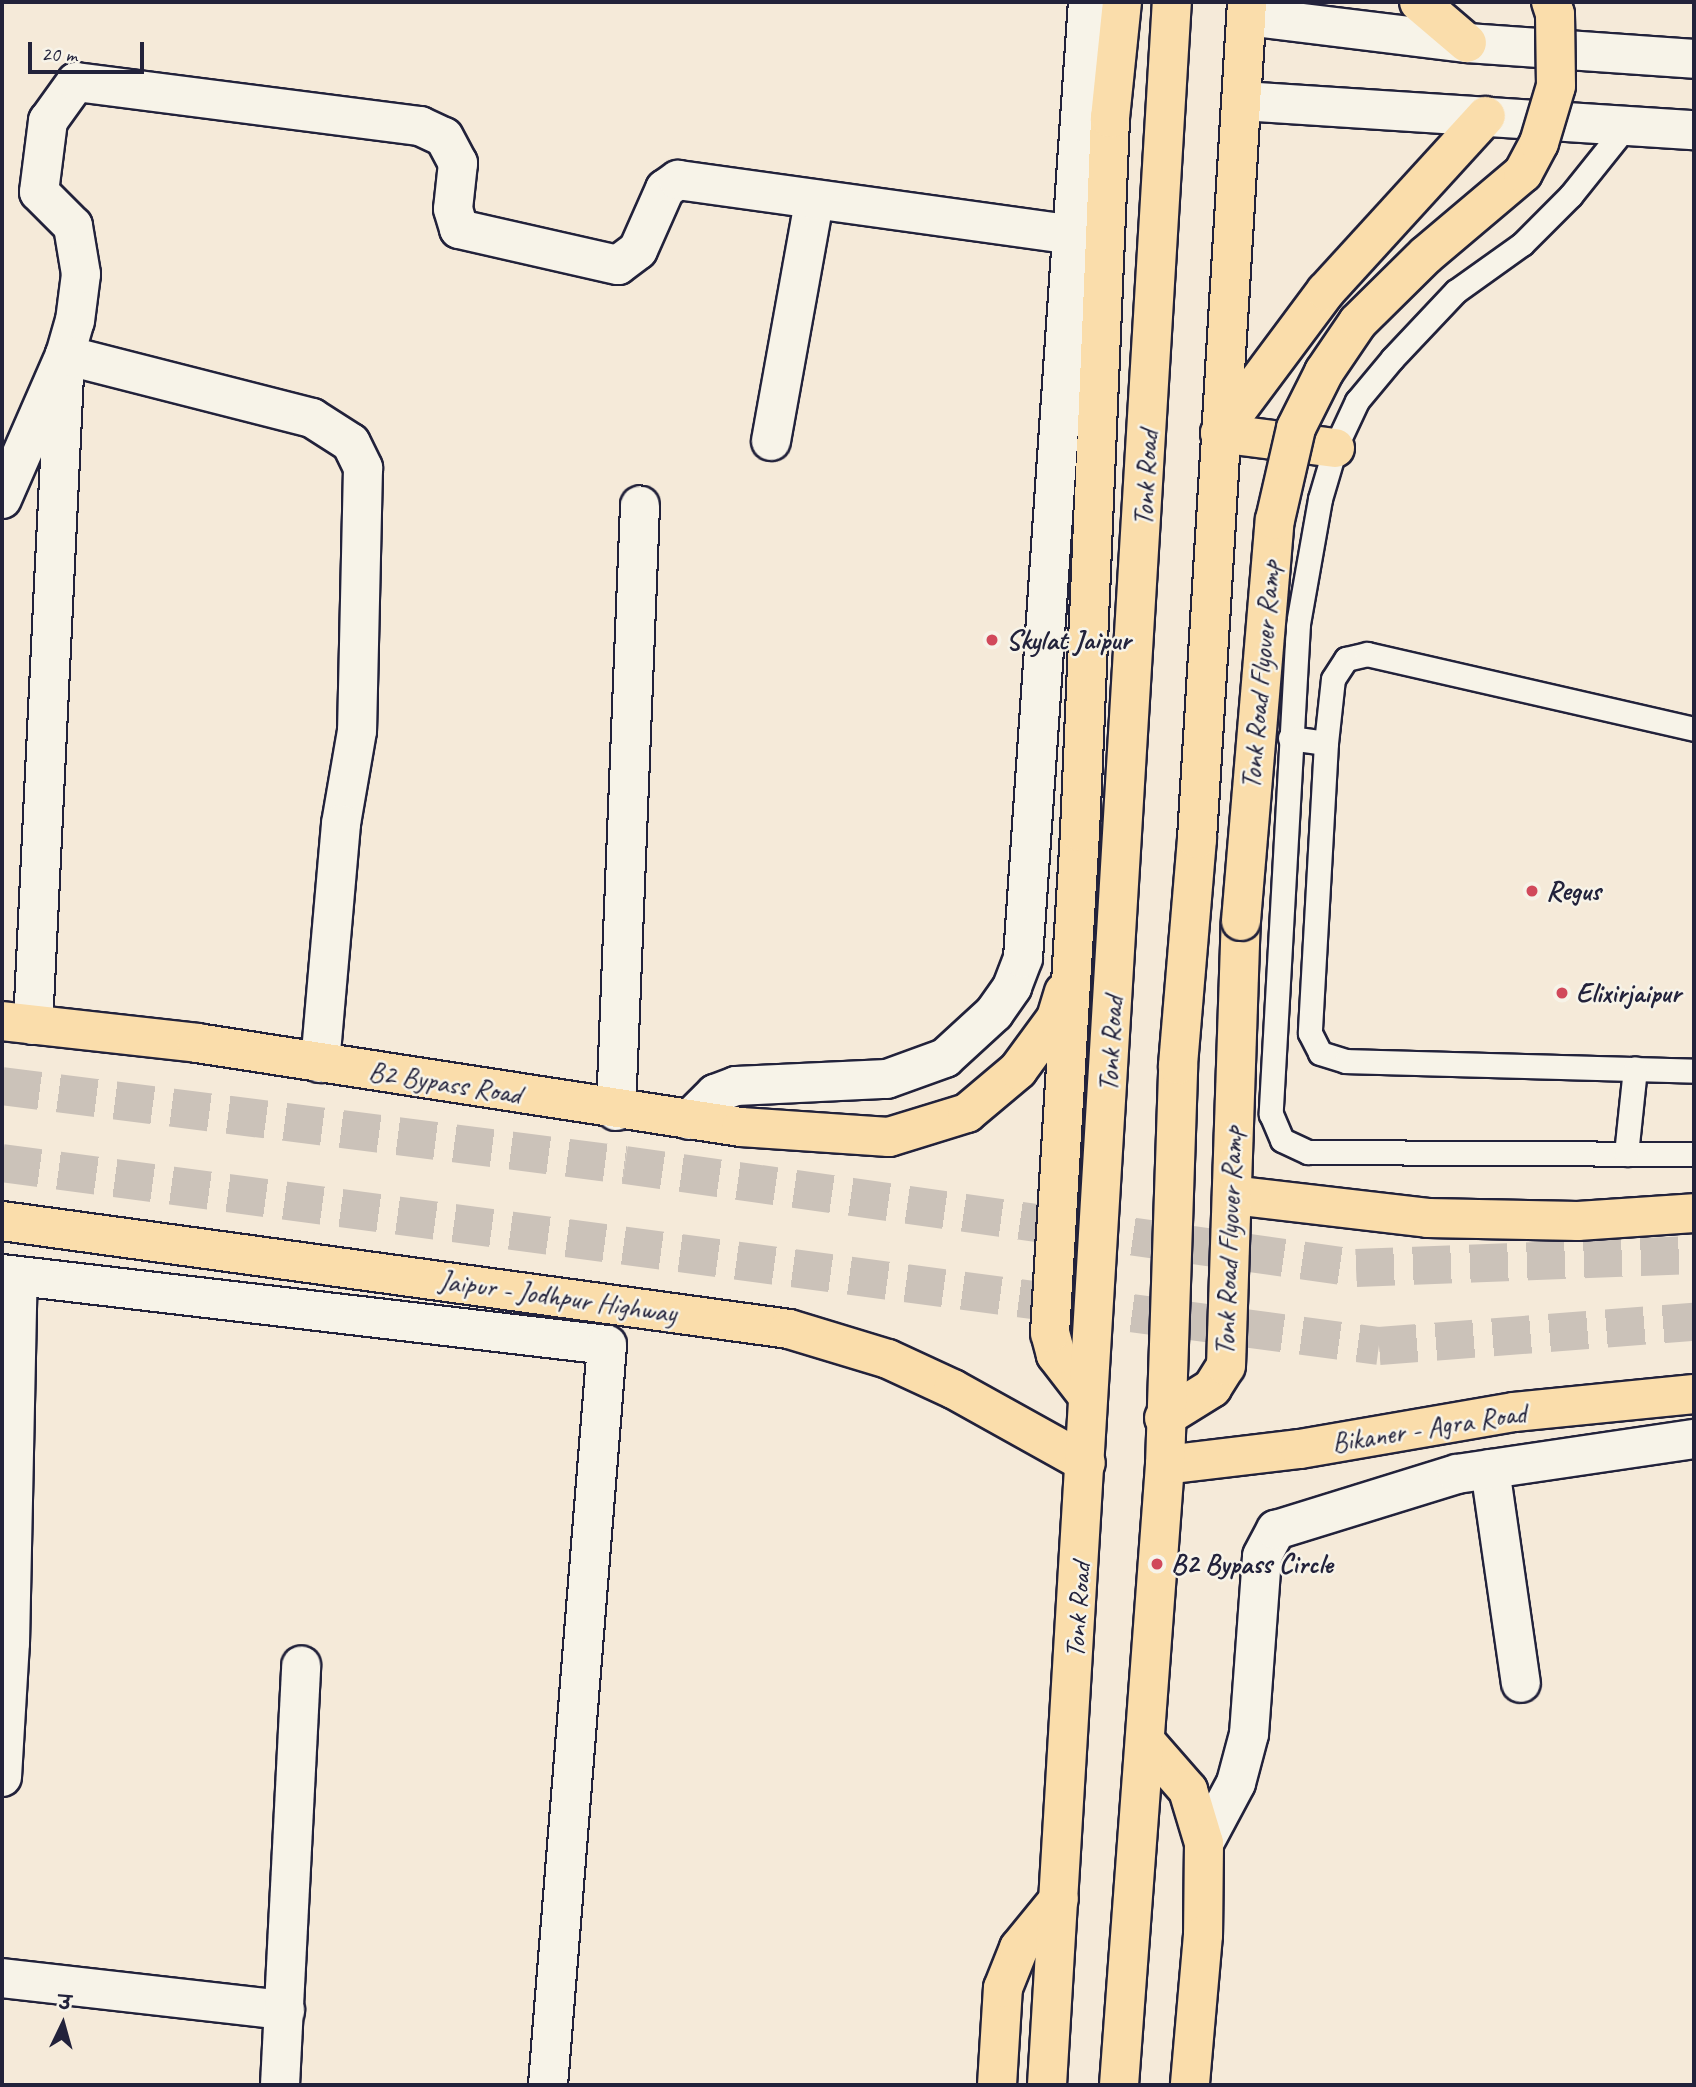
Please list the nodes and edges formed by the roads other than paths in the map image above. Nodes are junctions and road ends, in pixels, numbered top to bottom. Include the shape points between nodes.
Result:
1 (1088, 2) edge
2 (1122, 2) edge
3 (1172, 2) edge
4 (1419, 2) edge
5 (1551, 2) edge
6 (1247, 9) edge
7 (1467, 43) junction
8 (1694, 59) edge
9 (1242, 101) junction
10 (1486, 116) junction
11 (1627, 125) junction
12 (1694, 130) edge
13 (814, 201) junction
14 (1073, 235) junction
15 (65, 355) junction
16 (1220, 433) junction
17 (771, 441) dead end
18 (1335, 448) junction
19 (2, 499) edge
20 (640, 505) dead end
21 (1694, 729) edge
22 (1290, 738) junction
23 (1326, 743) junction
24 (1286, 843) junction
25 (1319, 843) junction
26 (1072, 968) junction
27 (17, 1023) edge
28 (320, 1063) junction
29 (1635, 1068) junction
30 (1694, 1071) edge
31 (616, 1111) junction
32 (689, 1120) junction
33 (1626, 1154) junction
34 (1694, 1154) edge
35 (1231, 1195) junction
36 (1694, 1213) edge
37 (2, 1221) edge
38 (10, 1275) edge
39 (1694, 1394) edge
40 (1087, 1395) junction
41 (1164, 1418) junction
42 (1694, 1439) edge
43 (1086, 1463) junction
44 (1165, 1465) junction
45 (1490, 1469) junction
46 (301, 1666) dead end
47 (1521, 1683) dead end
48 (1146, 1742) junction
49 (2, 1777) edge
50 (1203, 1843) junction
51 (1059, 1899) junction
52 (2, 1978) edge
53 (285, 2010) junction
54 (280, 2085) edge
55 (548, 2085) edge
56 (998, 2085) edge
57 (1047, 2085) edge
58 (1119, 2085) edge
59 (1190, 2085) edge

1 - 14 street
2 - 26 main road via 1110,118
3 - 40 main road, Tonk Road
4 - 7 main road
5 - 35 main road, Tonk Road Flyover Ramp, bridge via 1556,86 1539,143 1523,173 1426,255 1358,322 1324,372 1296,428 1275,520 1241,921
6 - 7 street
6 - 9 main road
7 - 8 street
9 - 10 street
9 - 16 main road
10 - 11 street
10 - 16 main road via 1326,291
11 - 12 street
11 - 18 lane via 1542,225 1456,291 1392,359 1357,401
13 - 14 street
13 - 15 street via 678,180 665,189 638,250 618,265 459,229 453,209 458,163 444,137 420,126 76,82 48,121 40,192 73,226 81,274
13 - 17 street
14 - 32 street via 1025,944 1012,988 965,1042 945,1058 916,1070 840,1085 736,1086 715,1094
15 - 19 street
15 - 27 street
15 - 28 street via 312,418 351,443 363,468 357,731 341,824
16 - 18 main road
16 - 41 main road via 1197,839 1178,1065
18 - 22 lane via 1320,499 1297,624
20 - 31 street
21 - 23 lane via 1367,654 1346,659 1333,679
22 - 23 lane
22 - 24 lane
23 - 25 lane
24 - 25 lane
24 - 33 lane via 1271,1114 1282,1140 1308,1152
25 - 29 lane via 1310,1033 1320,1053 1346,1061
26 - 32 main road, B2 Bypass Road via 1056,1018 1018,1070 967,1113 889,1137
26 - 40 main road via 1050,1333 1056,1355
27 - 28 main road, B2 Bypass Road
28 - 31 main road, B2 Bypass Road
29 - 30 lane
29 - 33 lane
31 - 32 main road, B2 Bypass Road
33 - 34 lane
35 - 36 main road via 1428,1217 1578,1221
35 - 41 main road, Tonk Road Flyover Ramp via 1226,1366 1212,1388
37 - 43 main road, Jaipur - Jodhpur Highway via 789,1329 888,1359 953,1389
38 - 49 street via 10,1643
38 - 55 street via 607,1345
39 - 44 main road, Bikaner - Agra Road via 1514,1412 1300,1449
40 - 43 main road, Tonk Road
41 - 44 main road
42 - 45 street
43 - 51 main road, Tonk Road
44 - 48 main road
45 - 47 street
45 - 50 street via 1457,1474 1276,1530 1262,1556 1249,1734 1236,1783
46 - 53 street
48 - 50 main road via 1188,1790 1199,1814
48 - 58 main road
50 - 59 main road via 1203,1936
51 - 56 main road via 1019,1948 1003,1988
51 - 57 main road, Tonk Road
52 - 53 street
53 - 54 street

